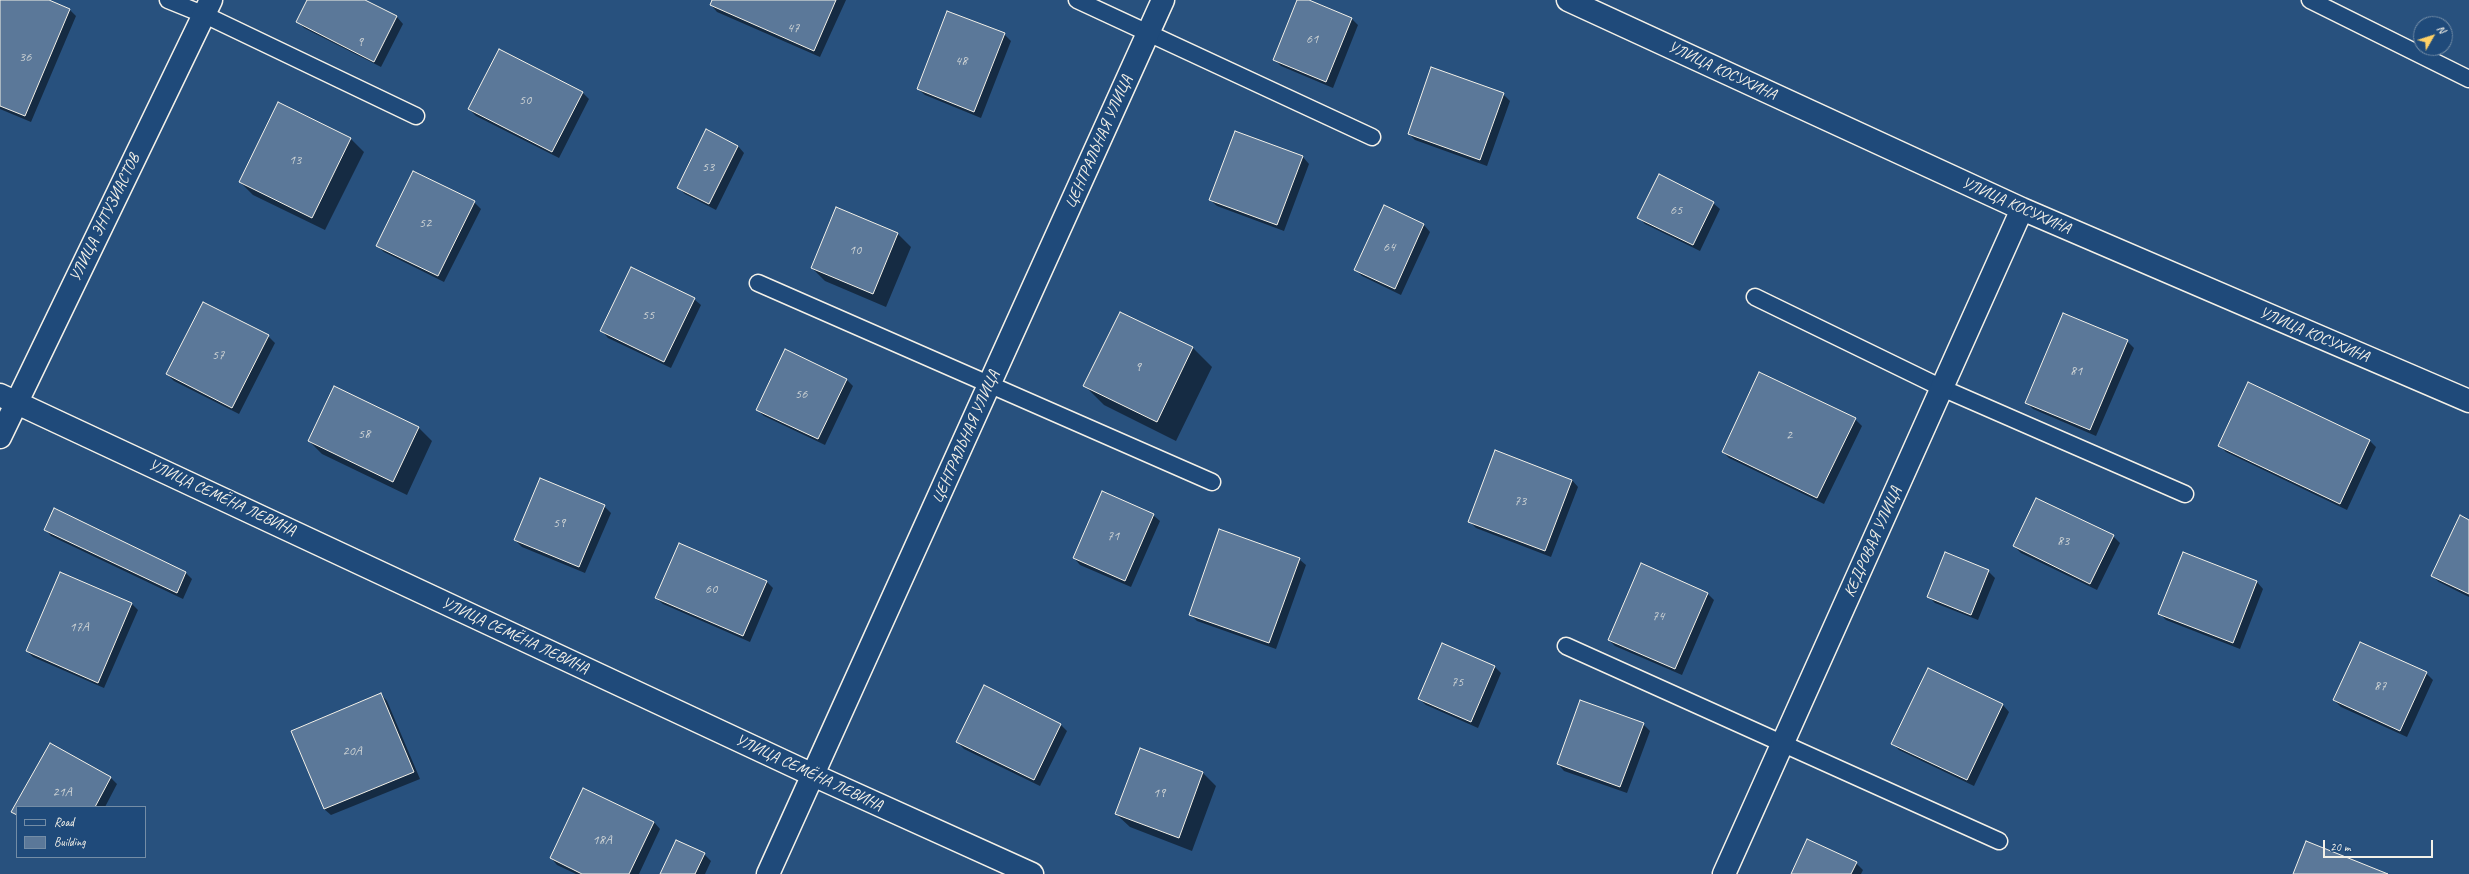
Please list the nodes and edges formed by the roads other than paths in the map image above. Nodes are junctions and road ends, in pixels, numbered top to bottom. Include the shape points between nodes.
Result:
1 (168, 0) edge
2 (1077, 0) edge
3 (1163, 0) edge
4 (1568, 0) edge
5 (2310, 0) edge
6 (208, 7) edge
7 (1148, 34) junction
8 (2469, 79) edge
9 (416, 116) dead end
10 (1372, 137) dead end
11 (2022, 209) junction
12 (758, 283) dead end
13 (1755, 297) dead end
14 (989, 386) junction
15 (1942, 388) junction
16 (8, 398) edge
17 (2469, 401) edge
18 (0, 437) edge
19 (1212, 482) dead end
20 (2185, 494) dead end
21 (1566, 646) dead end
22 (1783, 743) junction
23 (813, 775) junction
24 (1999, 841) dead end
25 (768, 874) edge
26 (1032, 874) edge
27 (1724, 874) edge

1 - 6 lane
2 - 7 lane
3 - 7 street, ЦЕНТРАЛЬНАЯ УЛИЦА
4 - 11 street, УЛИЦА КОСУХИНА
5 - 8 lane
6 - 9 lane
6 - 16 street, УЛИЦА ЭНТУЗИАСТОВ
7 - 10 lane
7 - 14 street, ЦЕНТРАЛЬНАЯ УЛИЦА
11 - 15 street, КЕДРОВАЯ УЛИЦА
11 - 17 street, УЛИЦА КОСУХИНА
12 - 14 lane
13 - 15 lane
14 - 19 lane
14 - 23 street, ЦЕНТРАЛЬНАЯ УЛИЦА
15 - 20 lane
15 - 22 street, КЕДРОВАЯ УЛИЦА
16 - 18 street, УЛИЦА ЭНТУЗИАСТОВ
16 - 23 street, УЛИЦА СЕМЁНА ЛЕВИНА
21 - 22 lane
22 - 24 lane
22 - 27 street, КЕДРОВАЯ УЛИЦА
23 - 25 street, ЦЕНТРАЛЬНАЯ УЛИЦА
23 - 26 street, УЛИЦА СЕМЁНА ЛЕВИНА

